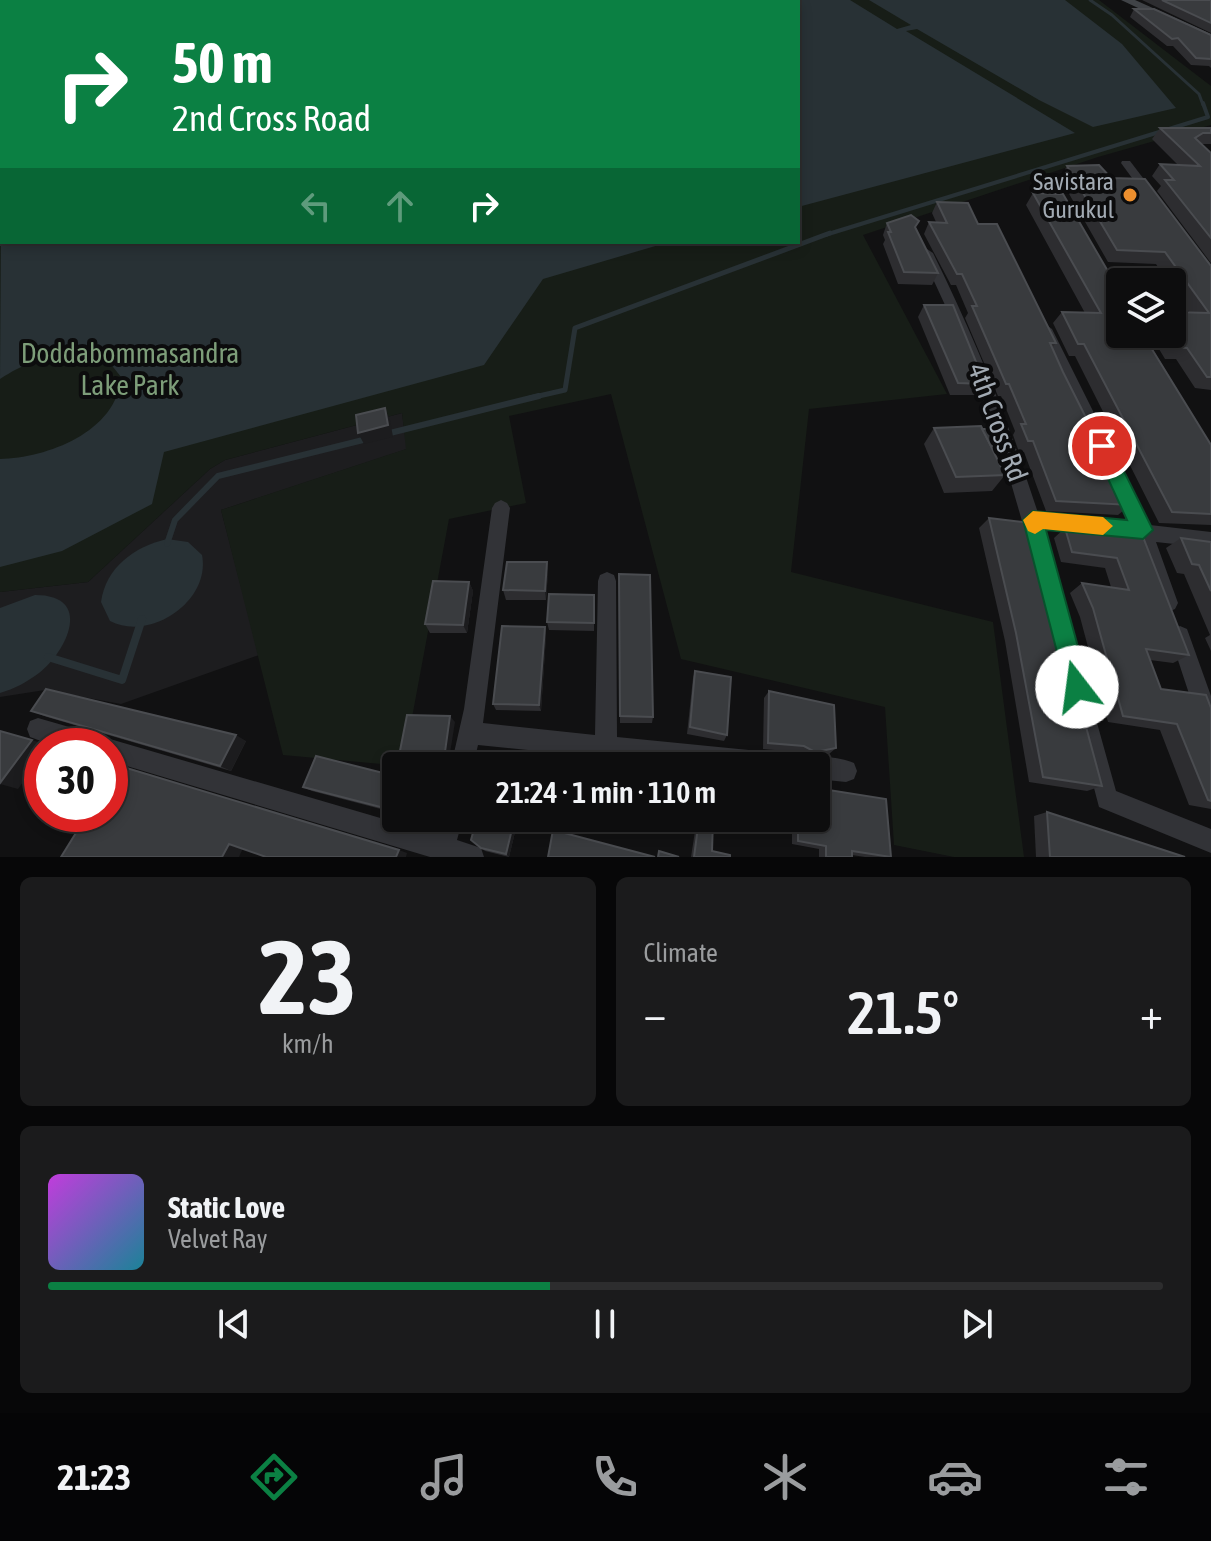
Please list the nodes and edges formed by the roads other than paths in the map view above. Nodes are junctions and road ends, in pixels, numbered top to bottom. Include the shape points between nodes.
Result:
1 (1126, 0) edge
2 (1211, 38) edge
3 (1126, 163) dead end
4 (1154, 201) edge
5 (919, 238) edge
6 (1034, 307) edge
7 (501, 508) dead end
8 (1033, 520) junction
9 (1143, 530) junction
10 (1211, 540) edge
11 (607, 581) dead end
12 (1211, 727) edge
13 (469, 733) junction
14 (606, 746) junction
15 (465, 752) edge
16 (664, 752) edge
17 (128, 756) edge
18 (830, 769) edge
19 (846, 771) dead end
20 (447, 832) edge
21 (1211, 841) edge
22 (442, 852) edge
23 (472, 857) edge

1 - 2 main road
3 - 4 street
5 - 8 street, 4th Cross Rd via 974,355
6 - 9 street
7 - 13 street
8 - 9 street
8 - 21 street, 4th Cross Rd via 1107,799
9 - 10 street
9 - 12 street
11 - 14 street
13 - 14 street
13 - 15 street
14 - 16 street
17 - 22 street
18 - 19 street
20 - 22 street
22 - 23 street

